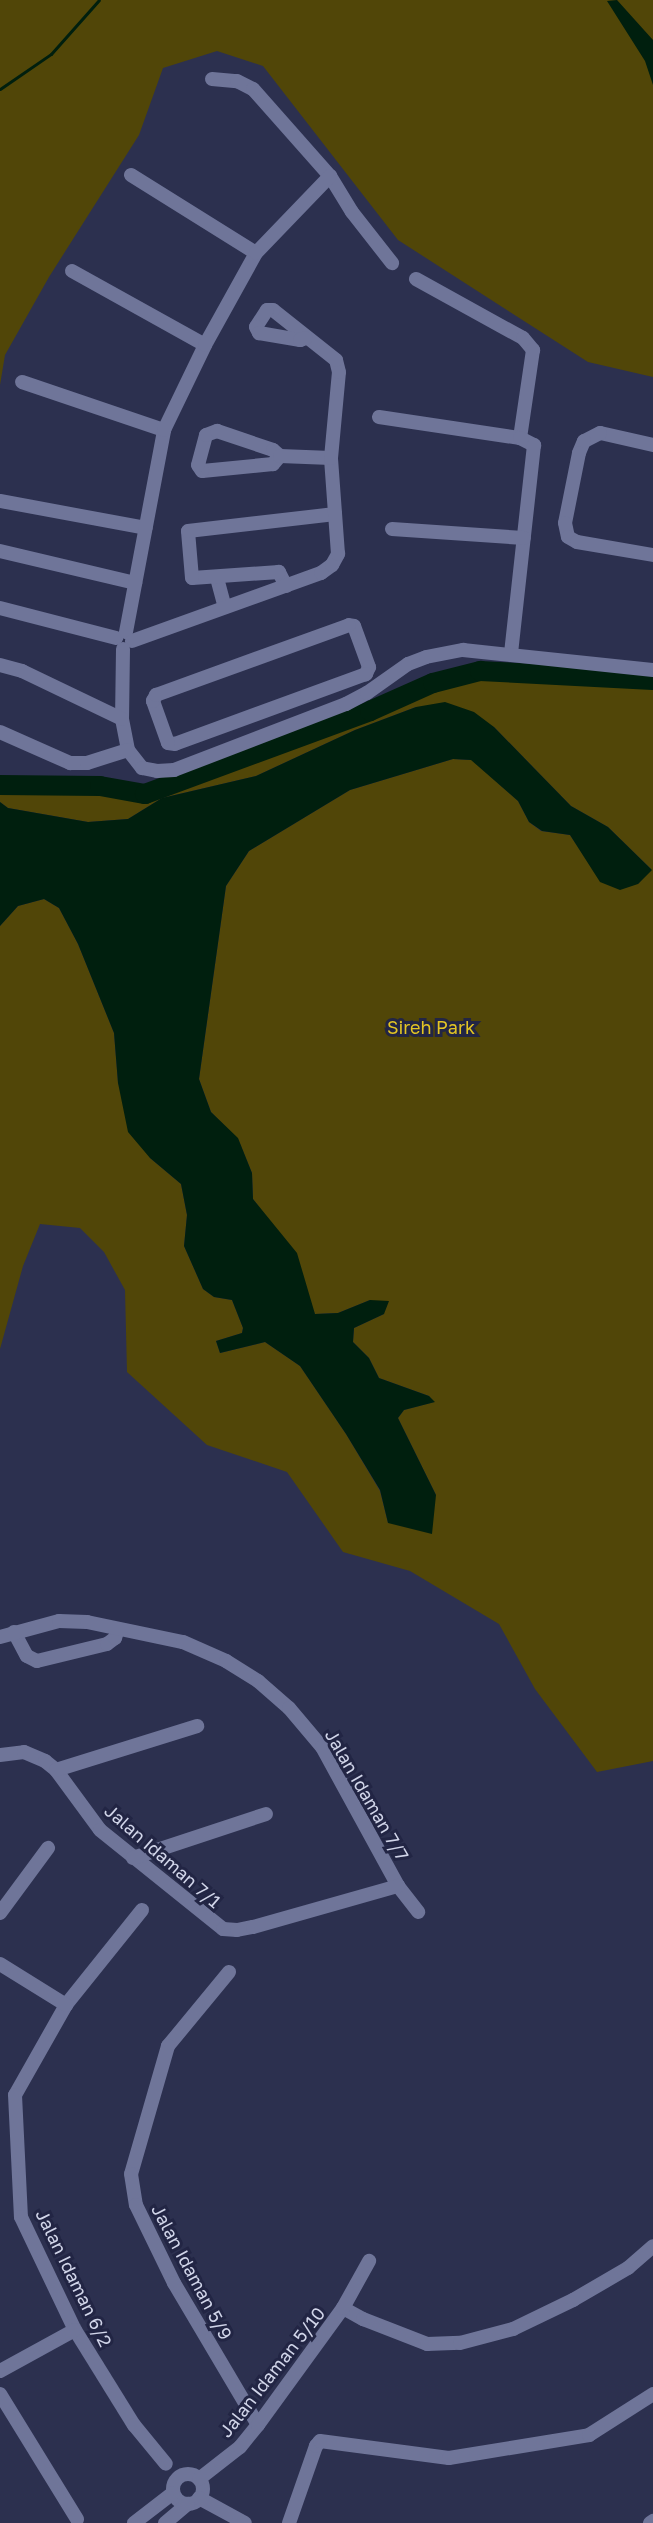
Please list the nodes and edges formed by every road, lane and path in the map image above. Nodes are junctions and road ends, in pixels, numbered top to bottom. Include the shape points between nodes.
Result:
1 (212, 79) dead end
2 (131, 175) dead end
3 (330, 176) junction
4 (256, 253) junction
5 (392, 263) dead end
6 (72, 271) dead end
7 (416, 279) dead end
8 (306, 338) dead end
9 (205, 345) junction
10 (22, 382) dead end
11 (379, 417) dead end
12 (164, 430) junction
13 (520, 438) junction
14 (653, 445) edge
15 (280, 456) junction
16 (331, 458) junction
17 (0, 501) edge
18 (335, 514) junction
19 (146, 528) junction
20 (392, 529) dead end
21 (524, 538) junction
22 (0, 551) edge
23 (653, 555) edge
24 (217, 578) junction
25 (135, 583) junction
26 (286, 586) junction
27 (225, 607) junction
28 (0, 608) edge
29 (124, 640) junction
30 (511, 655) junction
31 (0, 665) edge
32 (653, 670) edge
33 (328, 689) junction
34 (334, 709) junction
35 (122, 719) junction
36 (0, 732) edge
37 (206, 734) junction
38 (128, 750) junction
39 (214, 755) junction
40 (118, 1629) junction
41 (14, 1632) junction
42 (0, 1637) edge
43 (197, 1726) dead end
44 (0, 1755) edge
45 (56, 1770) junction
46 (266, 1814) dead end
47 (48, 1848) dead end
48 (133, 1858) junction
49 (398, 1886) junction
50 (142, 1910) dead end
51 (418, 1912) dead end
52 (0, 1913) edge
53 (0, 1964) edge
54 (229, 1972) dead end
55 (66, 2005) junction
56 (653, 2246) edge
57 (369, 2261) dead end
58 (344, 2308) junction
59 (75, 2330) junction
60 (0, 2371) edge
61 (0, 2394) edge
62 (653, 2394) edge
63 (258, 2425) junction
64 (166, 2464) dead end
65 (199, 2479) junction
66 (173, 2493) junction
67 (194, 2501) junction
68 (77, 2519) dead end
69 (134, 2523) edge
70 (165, 2523) edge
71 (244, 2523) edge
72 (289, 2523) edge

1 - 3 street via 237,81 253,89
2 - 4 street
3 - 4 street
3 - 5 street
4 - 9 street
6 - 9 street
7 - 13 street via 523,338 533,350
8 - 16 street via 336,360 339,372
9 - 12 street
10 - 12 street
11 - 13 street
12 - 19 street
13 - 21 street via 534,445
14 - 23 street via 600,433 584,441 565,523 568,537 577,542
15 - 15 street via 217,431 206,435 198,465 202,471 273,464
15 - 16 street
16 - 18 street
17 - 19 street
18 - 24 street via 188,531 192,578
18 - 26 street via 338,554 332,565
19 - 25 street
20 - 21 street
21 - 30 street
22 - 25 street
24 - 26 street via 279,572
24 - 27 street
25 - 29 street
26 - 27 street
27 - 29 street
28 - 29 street
29 - 35 street
30 - 32 street
30 - 34 street via 463,650 426,657
31 - 35 street via 22,671
33 - 34 street
33 - 37 street
33 - 37 street via 369,671 352,625 153,697 168,742 175,744
34 - 39 street
35 - 38 street
36 - 38 street via 70,763 87,763
37 - 39 street
38 - 39 street via 142,768 157,771 174,770
40 - 41 street, Jalan Idaman 7/7 via 87,1622 59,1622
40 - 41 street via 107,1644 37,1661 27,1656
40 - 49 street, Jalan Idaman 7/7 via 204,1650 258,1681 288,1707 308,1728 337,1771
41 - 42 street, Jalan Idaman 7/7
43 - 45 street
44 - 45 street, Jalan Idaman 7/1 via 32,1754
45 - 48 street, Jalan Idaman 7/1 via 92,1822
46 - 48 street
47 - 52 street
48 - 49 street, Jalan Idaman 7/1 via 223,1929 253,1927
49 - 51 street, Jalan Idaman 7/7
50 - 55 street, Jalan Idaman 6/2
53 - 55 street
54 - 63 street, Jalan Idaman 5/9 via 168,2046 131,2174 136,2205 174,2283
55 - 59 street, Jalan Idaman 6/2 via 15,2095 21,2217
56 - 58 street, Jalan Idaman 5/10 via 628,2268 573,2300 513,2329 460,2343 427,2344
57 - 58 street, Jalan Idaman 5/10
58 - 63 street, Jalan Idaman 5/10
59 - 60 street
59 - 64 street, Jalan Idaman 6/2 via 134,2425
61 - 68 street
62 - 72 street via 589,2435 449,2458 320,2441
63 - 65 street, Jalan Idaman 5/10 via 240,2447
65 - 66 street via 191,2474 181,2476 174,2483
65 - 67 street via 203,2489
66 - 67 street via 179,2501
66 - 69 street
67 - 70 street
67 - 71 street

